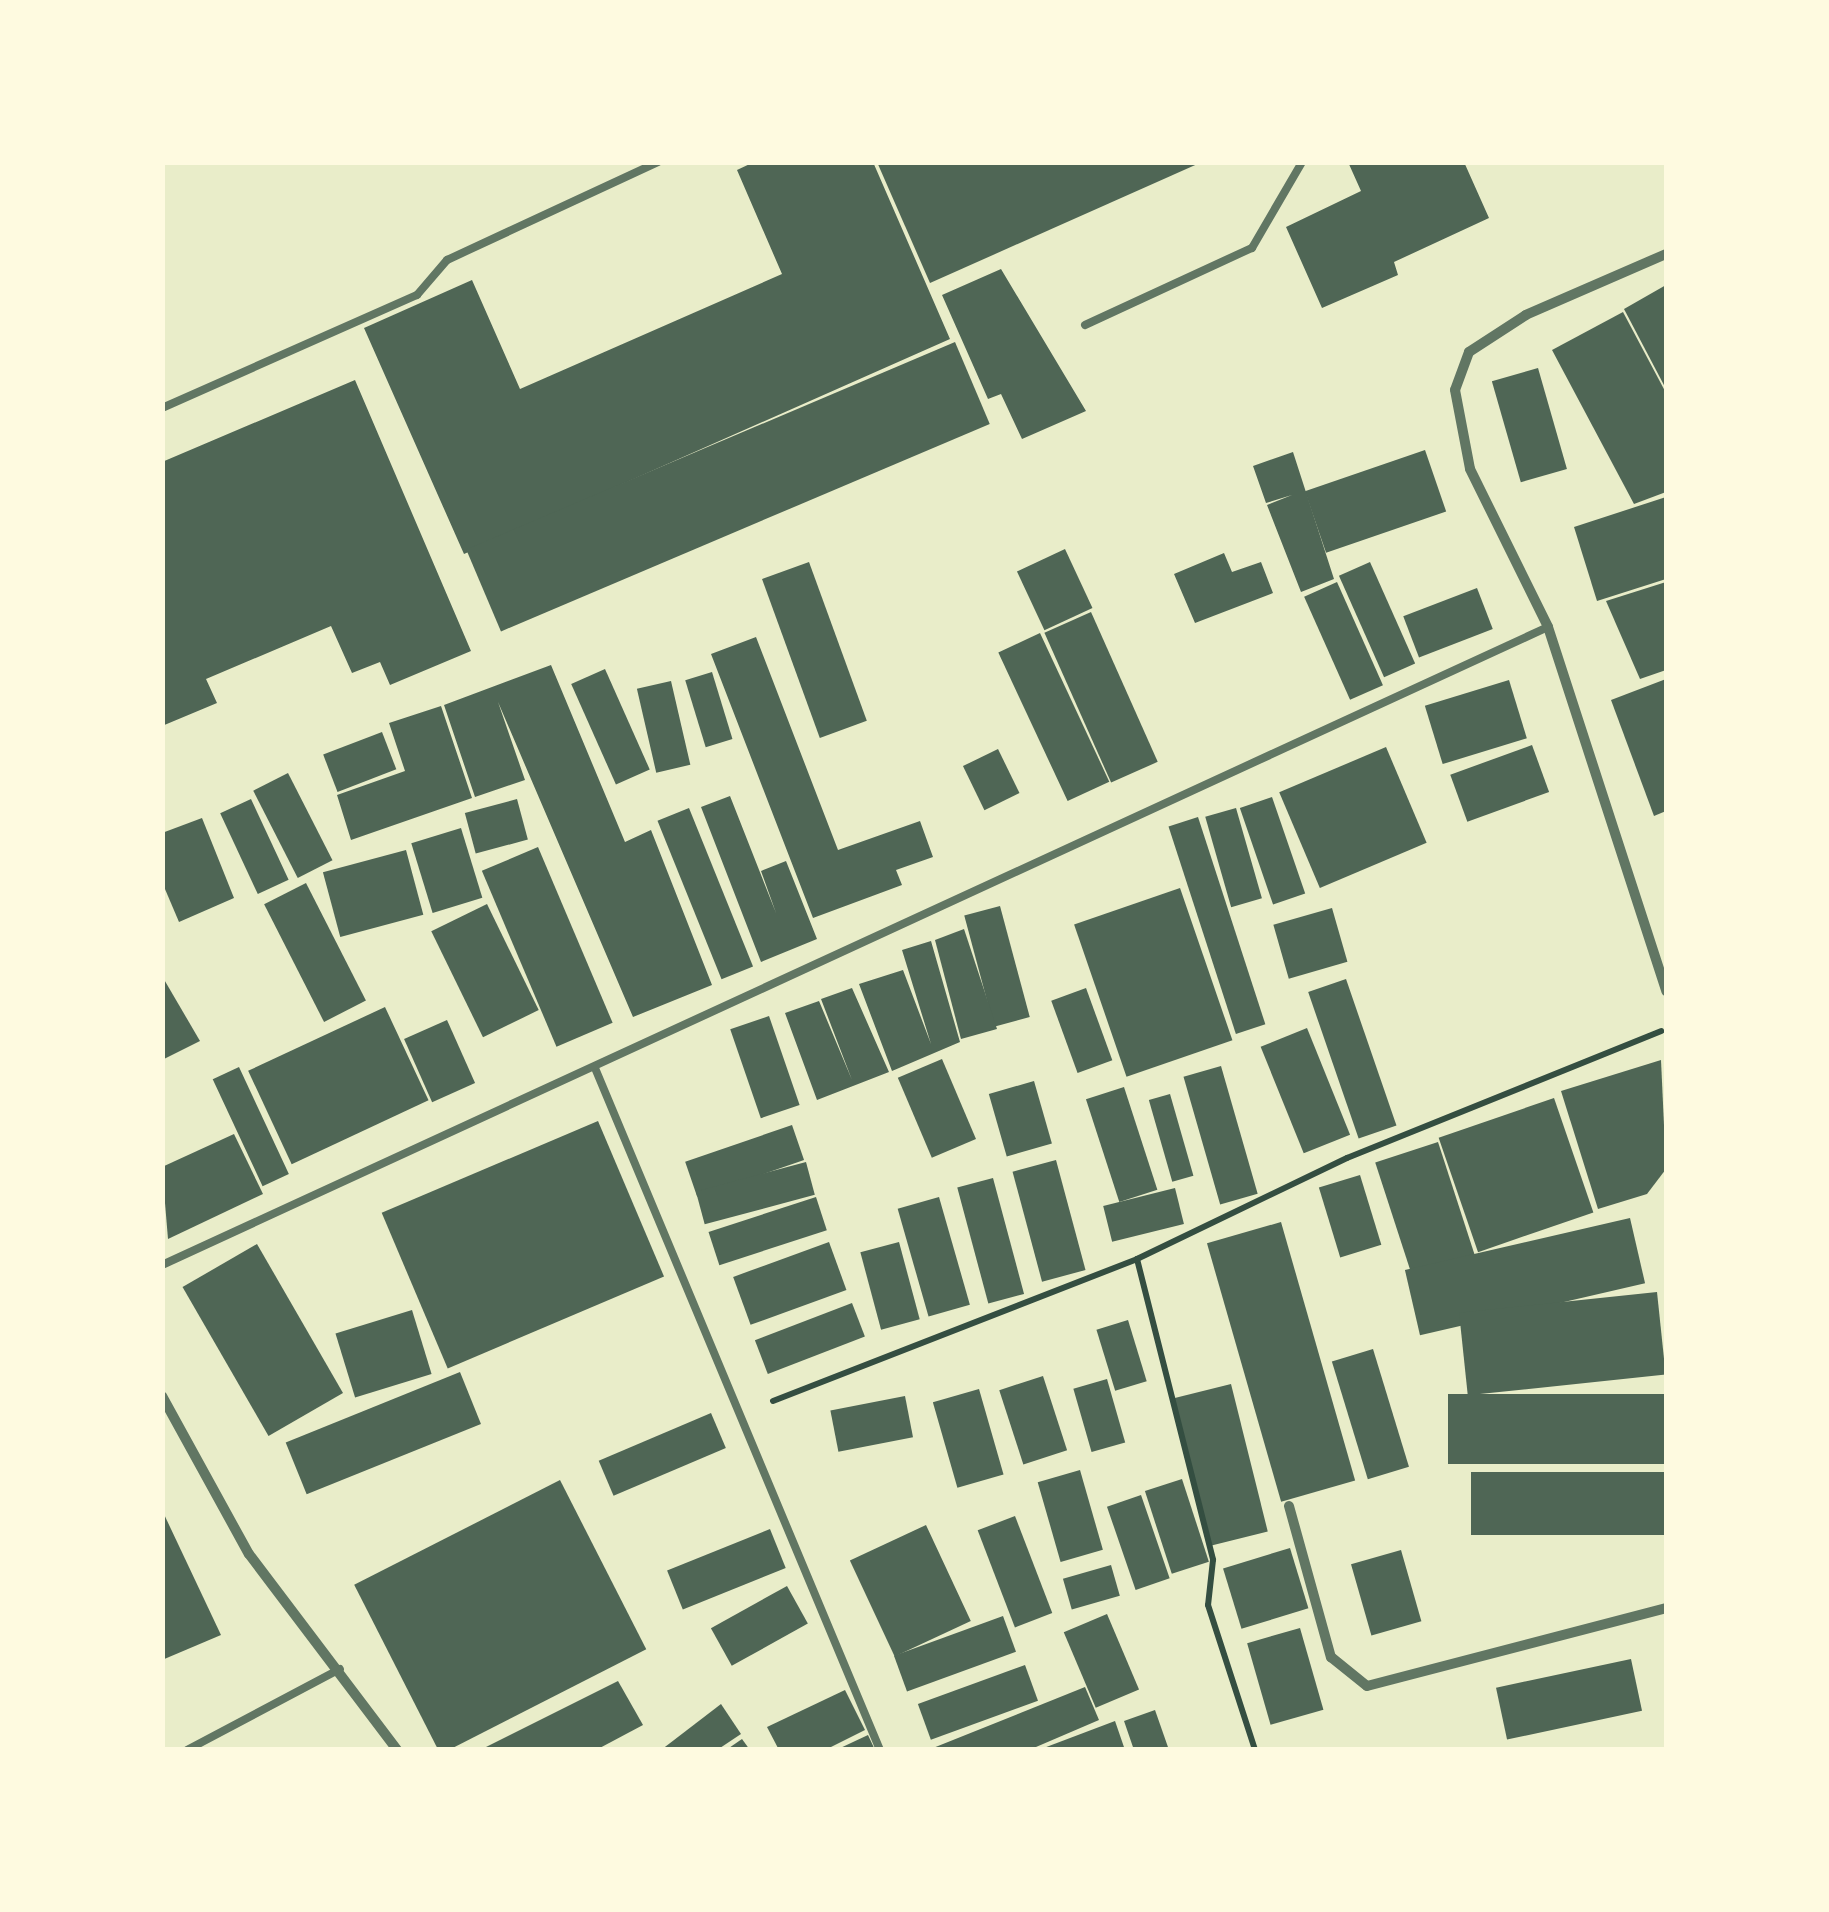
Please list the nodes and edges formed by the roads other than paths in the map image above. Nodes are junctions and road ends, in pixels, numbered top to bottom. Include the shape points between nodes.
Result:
1 (658, 162) edge
2 (1302, 162) edge
3 (1666, 254) edge
4 (1085, 325) dead end
5 (162, 408) edge
6 (1548, 627) junction
7 (1666, 991) edge
8 (595, 1068) junction
9 (162, 1265) edge
10 (162, 1396) edge
11 (1289, 1506) dead end
12 (1666, 1608) edge
13 (340, 1669) junction
14 (186, 1750) edge
15 (396, 1750) edge
16 (880, 1750) edge

1 - 5 lane via 447,260 417,295
2 - 4 lane via 1252,248
3 - 6 street via 1526,315 1469,352 1455,390 1470,468
6 - 7 street
6 - 8 lane
8 - 9 lane
8 - 16 lane
10 - 13 street via 249,1554 301,1631
11 - 12 street via 1330,1657 1367,1686
13 - 14 lane
13 - 15 street

